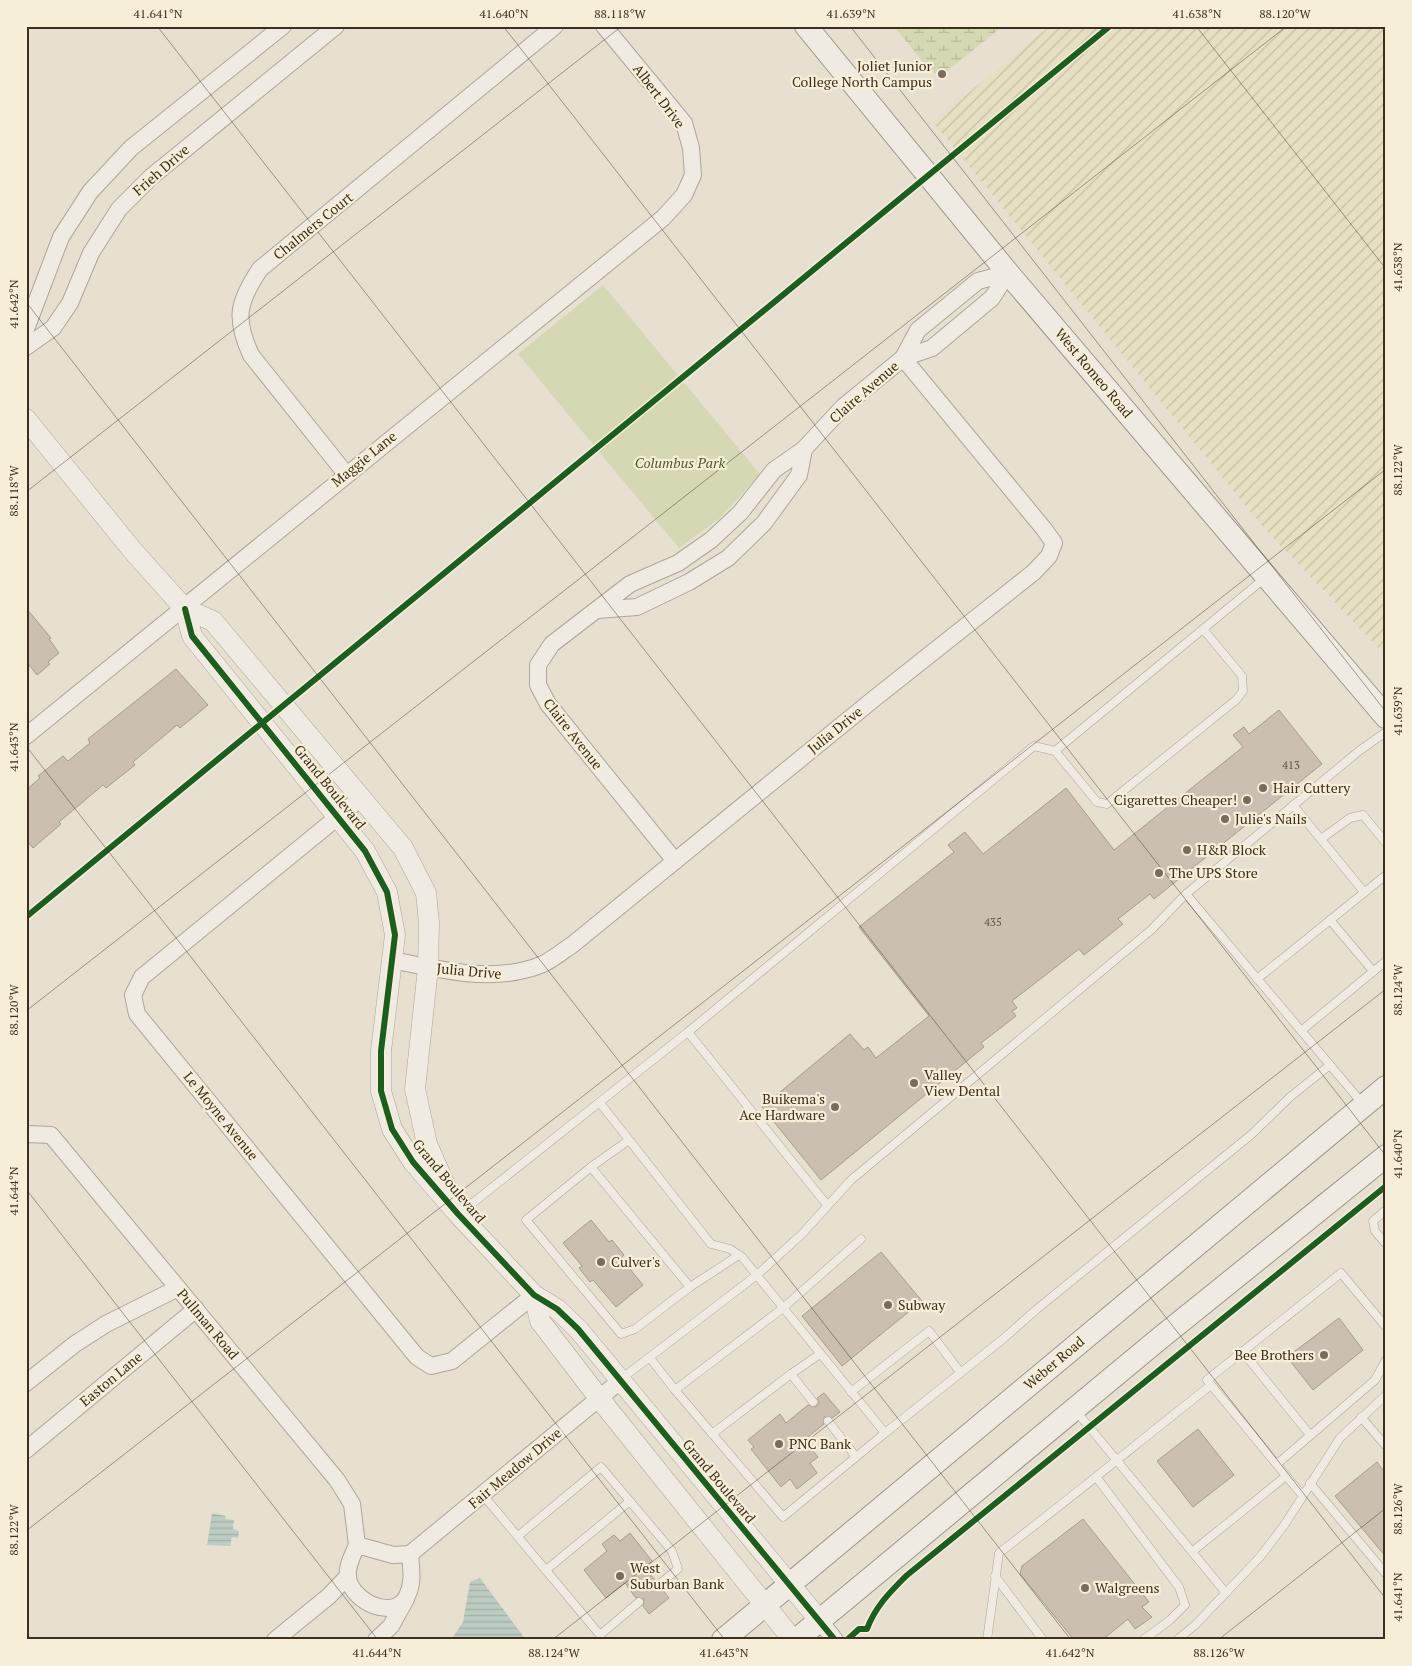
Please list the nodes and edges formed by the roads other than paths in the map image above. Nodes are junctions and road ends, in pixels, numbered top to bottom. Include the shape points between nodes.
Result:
1 (283, 26) edge
2 (336, 26) edge
3 (555, 26) edge
4 (604, 26) edge
5 (806, 26) edge
6 (693, 175) joint
7 (1008, 273) junction
8 (26, 329) edge
9 (26, 346) edge
10 (903, 358) junction
11 (26, 418) edge
12 (804, 449) junction
13 (346, 474) junction
14 (1267, 577) junction
15 (185, 609) junction
16 (598, 610) junction
17 (1203, 629) junction
18 (1386, 717) edge
19 (1386, 732) edge
20 (26, 736) edge
21 (1055, 751) junction
22 (361, 798) junction
23 (1293, 805) junction
24 (338, 817) junction
25 (1322, 839) junction
26 (1386, 843) edge
27 (675, 861) junction
28 (1386, 875) edge
29 (1364, 892) junction
30 (1186, 894) junction
31 (1330, 920) junction
32 (392, 960) junction
33 (1386, 961) edge
34 (428, 968) junction
35 (1373, 971) junction
36 (1257, 979) junction
37 (1301, 1031) junction
38 (688, 1032) junction
39 (1330, 1065) junction
40 (1386, 1086) edge
41 (600, 1103) junction
42 (1364, 1105) junction
43 (26, 1134) edge
44 (629, 1140) junction
45 (1386, 1156) edge
46 (591, 1167) junction
47 (827, 1206) junction
48 (1386, 1210) edge
49 (458, 1214) junction
50 (861, 1239) dead end
51 (1386, 1244) edge
52 (739, 1255) junction
53 (757, 1274) junction
54 (178, 1288) junction
55 (690, 1288) junction
56 (534, 1295) junction
57 (783, 1308) junction
58 (196, 1309) junction
59 (1386, 1327) edge
60 (1242, 1352) junction
61 (820, 1354) junction
62 (650, 1358) junction
63 (1386, 1360) edge
64 (960, 1372) junction
65 (791, 1374) junction
66 (620, 1381) junction
67 (26, 1383) edge
68 (1211, 1385) junction
69 (675, 1390) junction
70 (851, 1392) junction
71 (1386, 1395) edge
72 (598, 1398) junction
73 (813, 1402) dead end
74 (1075, 1409) junction
75 (1361, 1417) junction
76 (828, 1421) dead end
77 (885, 1433) junction
78 (712, 1434) junction
79 (1310, 1435) junction
80 (1386, 1446) edge
81 (26, 1450) edge
82 (856, 1457) junction
83 (1116, 1460) junction
84 (1276, 1464) junction
85 (1286, 1476) junction
86 (1097, 1478) junction
87 (1310, 1483) junction
88 (483, 1494) junction
89 (1302, 1495) junction
90 (630, 1501) junction
91 (518, 1536) junction
92 (357, 1544) junction
93 (1193, 1551) junction
94 (410, 1554) junction
95 (546, 1570) junction
96 (1386, 1574) edge
97 (348, 1576) junction
98 (995, 1576) junction
99 (789, 1584) junction
100 (658, 1585) dead end
101 (1226, 1593) junction
102 (406, 1599) junction
103 (639, 1602) dead end
104 (765, 1604) junction
105 (820, 1621) junction
106 (275, 1640) edge
107 (376, 1640) edge
108 (723, 1640) edge
109 (795, 1640) edge
110 (835, 1640) edge
111 (987, 1640) edge
112 (1042, 1640) edge
113 (1143, 1640) edge
114 (1177, 1640) edge

1 - 8 street via 131,148 90,192 61,237
2 - 9 street, Frieh Drive via 151,177 125,202 91,253 70,303 53,328
3 - 13 street, Chalmers Court via 260,270 244,292 241,333 251,354
4 - 6 street, Albert Drive via 684,124 691,148
5 - 7 main road, West Romeo Road
6 - 13 street, Maggie Lane via 684,195 662,218
7 - 10 street, Claire Avenue via 992,298 932,348
7 - 10 street, Claire Avenue via 978,281 918,330
7 - 14 main road, West Romeo Road
10 - 12 street, Claire Avenue via 843,407
10 - 27 street, Julia Drive via 1054,543 1034,572
11 - 15 street, Grand Boulevard via 133,551
12 - 16 street, Claire Avenue via 774,470 740,514 711,540 678,563 630,584
12 - 16 street, Claire Avenue via 798,475 764,523 728,558 689,582 637,607
13 - 15 street, Maggie Lane
14 - 17 lane
14 - 18 main road, West Romeo Road
15 - 20 street, Maggie Lane
15 - 22 street, Grand Boulevard via 213,621
15 - 24 street, Grand Boulevard via 192,636
16 - 27 street, Claire Avenue via 552,644 538,665 538,685 548,704
17 - 21 lane
17 - 21 lane via 1242,676 1243,691 1236,700 1107,804 1097,802
19 - 23 lane
21 - 38 lane via 1034,746
22 - 24 street, Le Moyne Avenue
22 - 34 street, Grand Boulevard via 403,848 426,892
23 - 25 lane
23 - 30 lane
24 - 32 street, Grand Boulevard via 365,851 387,892 395,935
24 - 56 street, Le Moyne Avenue via 142,977 133,995 137,1014 417,1357 431,1366 452,1362
25 - 26 lane via 1350,818 1363,815
25 - 29 lane
27 - 34 street, Julia Drive via 544,964 508,975
28 - 29 lane
29 - 31 lane
30 - 36 lane
30 - 47 lane via 1151,930 851,1180
31 - 35 lane
31 - 36 lane
32 - 34 street, Julia Drive
32 - 49 street, Grand Boulevard via 381,1051 380,1091 392,1129 413,1162
33 - 35 lane
34 - 49 street, Grand Boulevard via 415,1089 427,1144
35 - 37 lane
36 - 37 lane
37 - 39 lane
38 - 41 lane
38 - 47 lane
39 - 42 lane
39 - 64 lane via 1290,1097 1252,1134
40 - 42 main road, Weber Road
41 - 44 lane
41 - 49 lane
42 - 99 main road, Weber Road
43 - 54 street, Pullman Road via 52,1134
44 - 46 lane
44 - 52 lane via 711,1244
45 - 74 main road
46 - 55 lane
46 - 55 lane via 526,1220 621,1334 635,1329
47 - 53 lane via 802,1234
48 - 51 lane via 1374,1221 1375,1231
49 - 56 street, Grand Boulevard
50 - 57 lane
52 - 53 lane
52 - 55 lane
53 - 57 lane
53 - 62 lane
54 - 58 street, Pullman Road
54 - 67 street via 106,1324
56 - 66 street, Grand Boulevard via 571,1322
56 - 72 street via 540,1321
57 - 61 lane
57 - 69 lane
58 - 81 street, Easton Lane
58 - 92 street, Pullman Road via 337,1480 352,1504
59 - 60 lane via 1341,1273
60 - 68 lane via 1207,1380
60 - 79 lane
61 - 65 lane
61 - 70 lane
62 - 66 lane
62 - 69 lane
63 - 79 lane via 1376,1380
64 - 70 lane via 929,1331
64 - 77 lane
65 - 73 lane
65 - 78 lane
66 - 72 street, Fair Meadow Drive
66 - 99 street, Grand Boulevard
68 - 83 lane
68 - 84 lane
69 - 78 lane
70 - 77 lane
71 - 75 lane
72 - 88 street, Fair Meadow Drive
72 - 104 street
74 - 83 lane
74 - 105 main road
75 - 80 lane
75 - 87 lane via 1340,1438
76 - 82 lane
77 - 82 lane
78 - 82 lane via 782,1517
79 - 84 lane
83 - 86 lane
83 - 93 lane
84 - 85 lane
85 - 89 lane
85 - 93 lane
86 - 98 lane via 999,1553
86 - 113 lane via 1179,1586 1185,1605
87 - 89 lane
87 - 96 lane
88 - 91 lane
88 - 94 street, Fair Meadow Drive
89 - 101 lane via 1260,1557
90 - 91 lane via 601,1467
90 - 95 lane
90 - 100 lane via 672,1551 678,1569
91 - 95 lane
92 - 94 street via 386,1554
92 - 97 street
93 - 101 lane
94 - 102 street via 412,1578
95 - 103 lane via 600,1635
97 - 102 street via 357,1596 370,1604 386,1607
97 - 106 street via 329,1596
98 - 111 lane
98 - 112 lane
99 - 104 main road, Weber Road
99 - 105 street, Grand Boulevard
101 - 114 lane
102 - 107 street via 391,1626
104 - 108 main road, Weber Road
104 - 109 street
105 - 109 main road
105 - 110 street

